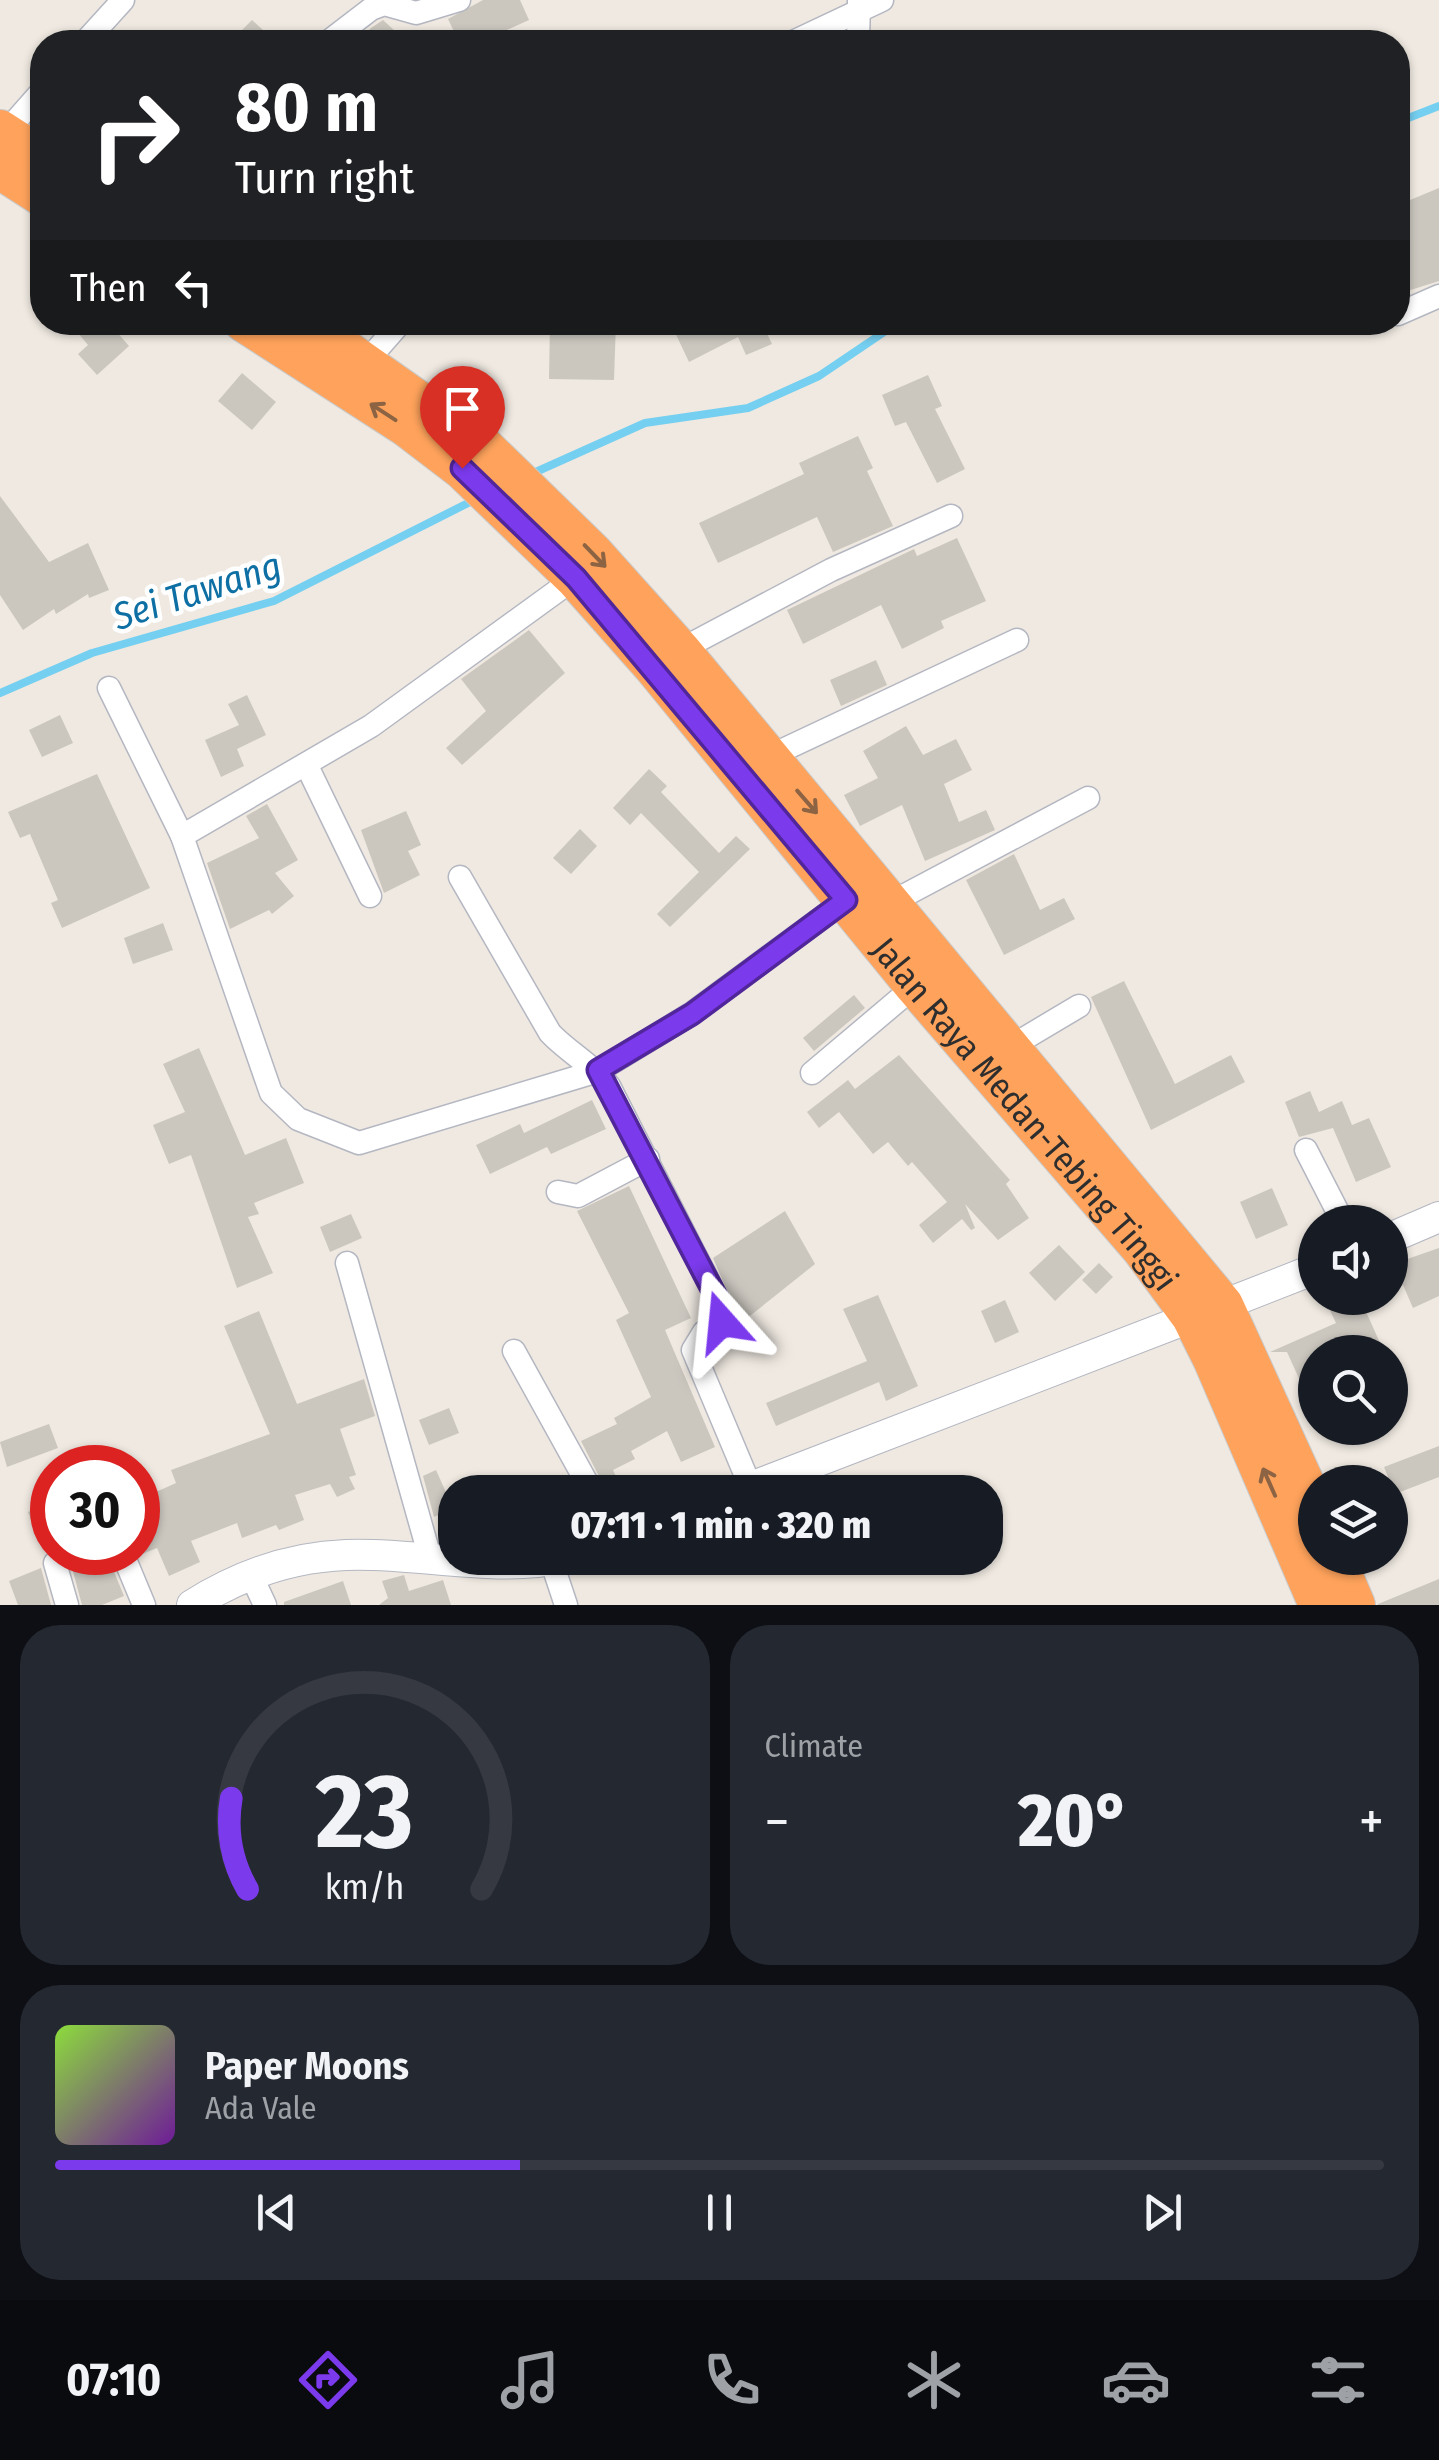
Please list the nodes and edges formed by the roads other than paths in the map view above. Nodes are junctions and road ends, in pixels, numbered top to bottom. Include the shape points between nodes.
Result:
1 (123, 0) edge
2 (459, 0) edge
3 (882, 0) edge
4 (859, 6) edge
5 (97, 30) edge
6 (346, 30) edge
7 (814, 30) edge
8 (30, 106) edge
9 (2, 144) edge
10 (30, 153) edge
11 (30, 180) edge
12 (1439, 296) edge
13 (1410, 309) edge
14 (264, 335) edge
15 (326, 335) edge
16 (389, 335) edge
17 (366, 362) junction
18 (473, 458) junction
19 (517, 498) junction
20 (951, 516) dead end
21 (576, 578) junction
22 (1017, 640) dead end
23 (680, 650) junction
24 (109, 688) dead end
25 (768, 757) junction
26 (307, 766) junction
27 (1088, 798) dead end
28 (182, 836) junction
29 (460, 877) dead end
30 (370, 896) dead end
31 (868, 908) junction
32 (915, 986) junction
33 (1079, 1006) dead end
34 (1010, 1047) junction
35 (598, 1070) junction
36 (812, 1073) dead end
37 (1306, 1150) dead end
38 (648, 1159) junction
39 (558, 1192) dead end
40 (1334, 1205) edge
41 (1439, 1218) edge
42 (1408, 1231) edge
43 (347, 1263) dead end
44 (1298, 1276) edge
45 (1208, 1311) junction
46 (514, 1351) dead end
47 (583, 1475) edge
48 (739, 1475) edge
49 (784, 1475) edge
50 (1298, 1476) edge
51 (430, 1561) junction
52 (438, 1561) edge
53 (58, 1575) edge
54 (132, 1575) edge
55 (250, 1575) junction
56 (560, 1575) edge
57 (1342, 1575) edge
58 (67, 1605) edge
59 (144, 1605) edge
60 (192, 1605) edge
61 (265, 1605) edge
62 (566, 1605) edge
63 (1319, 1605) edge
64 (1355, 1605) edge

1 - 5 street
2 - 6 street via 416,14 384,4
3 - 4 street
4 - 7 street
8 - 9 street
9 - 10 highway
9 - 11 highway
12 - 13 street
18 -> 14 highway, Jalan Raya Medan-Tebing Tinggi via 406,427
15 - 17 highway, Jalan Raya Medan-Tebing Tinggi
16 - 17 street
17 - 18 highway, Jalan Raya Medan-Tebing Tinggi
18 - 19 highway, Jalan Raya Medan-Tebing Tinggi
19 - 21 highway, Jalan Raya Medan-Tebing Tinggi
19 -> 23 highway, Jalan Raya Medan-Tebing Tinggi
20 - 23 street
21 - 26 street
21 - 31 highway, Jalan Raya Medan-Tebing Tinggi
22 - 25 street
23 - 25 highway, Jalan Raya Medan-Tebing Tinggi
24 - 28 street
25 -> 31 highway, Jalan Raya Medan-Tebing Tinggi
26 - 28 street
26 - 30 street
27 - 31 street
28 - 35 street via 272,1093 298,1119 359,1143
29 - 35 street via 550,1033
31 - 32 highway, Jalan Raya Medan-Tebing Tinggi
31 - 34 highway, Jalan Raya Medan-Tebing Tinggi
31 - 35 street
32 - 36 street
32 - 45 highway, Jalan Raya Medan-Tebing Tinggi via 1142,1248
33 - 34 street
34 - 45 highway, Jalan Raya Medan-Tebing Tinggi
35 - 38 street
37 - 40 street
38 - 39 street via 578,1196
38 - 48 street via 725,1316 692,1350
41 - 42 street
43 - 51 street
44 - 45 street
45 - 49 street
45 - 50 highway, Jalan Raya Medan-Tebing Tinggi
63 -> 45 highway, Jalan Raya Medan-Tebing Tinggi via 1254,1448
46 - 47 street
51 - 52 street
51 - 55 street via 346,1555
53 - 58 street
54 - 59 street
55 - 60 street
55 - 61 street
56 - 62 street
57 - 64 highway

